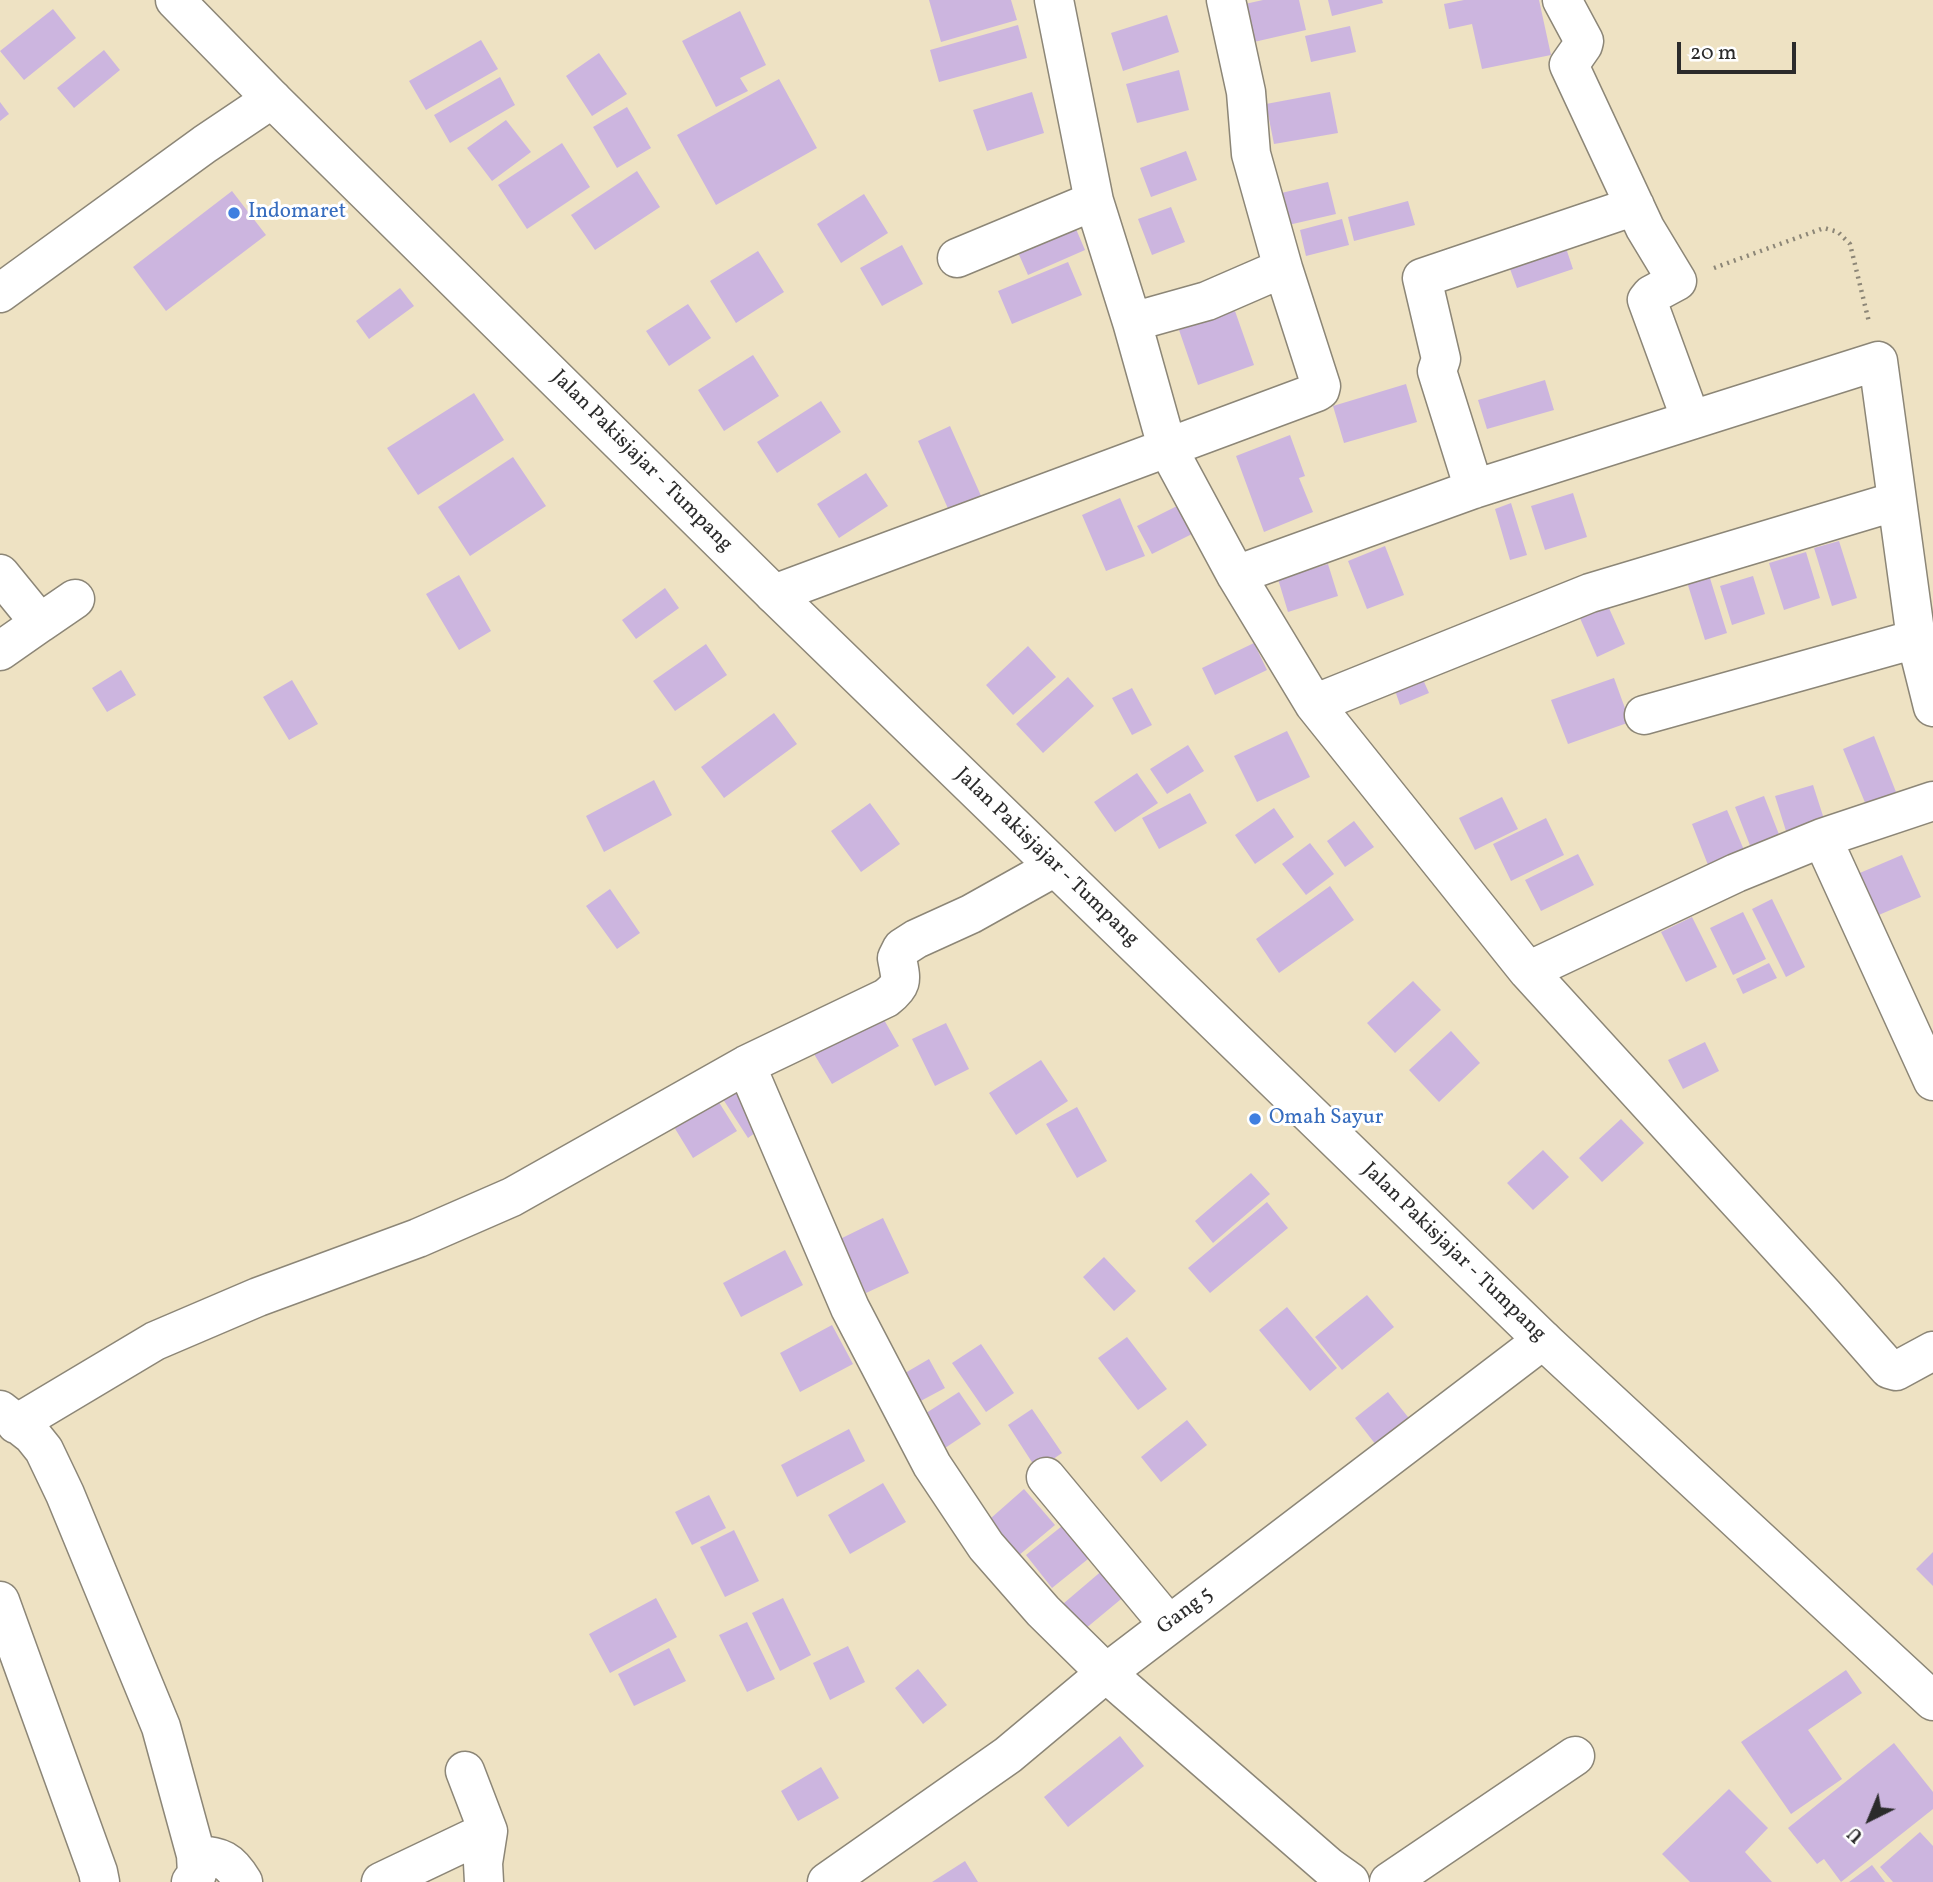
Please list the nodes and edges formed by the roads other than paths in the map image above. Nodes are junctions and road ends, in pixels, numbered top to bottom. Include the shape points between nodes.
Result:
1 (175, 0) edge
2 (1054, 0) edge
3 (1226, 0) edge
4 (1562, 0) edge
5 (272, 99) junction
6 (1094, 201) junction
7 (1635, 206) junction
8 (957, 258) dead end
9 (1283, 268) junction
10 (0, 293) edge
11 (1132, 322) junction
12 (1691, 421) junction
13 (1167, 447) junction
14 (1474, 489) junction
15 (1897, 501) junction
16 (0, 573) edge
17 (1236, 575) junction
18 (774, 594) junction
19 (75, 599) dead end
20 (40, 623) junction
21 (1916, 639) junction
22 (0, 651) edge
23 (1314, 704) junction
24 (1933, 707) edge
25 (1644, 715) dead end
26 (1933, 801) edge
27 (1822, 838) junction
28 (1055, 867) junction
29 (1528, 971) junction
30 (747, 1065) junction
31 (1933, 1081) edge
32 (1543, 1340) junction
33 (1933, 1351) edge
34 (8, 1417) edge
35 (1046, 1477) dead end
36 (0, 1601) edge
37 (1169, 1625) junction
38 (1106, 1673) junction
39 (1933, 1701) edge
40 (1575, 1756) dead end
41 (465, 1770) dead end
42 (488, 1831) junction
43 (194, 1869) edge
44 (100, 1882) edge
45 (243, 1882) edge
46 (381, 1882) edge
47 (484, 1882) edge
48 (827, 1882) edge
49 (1350, 1882) edge
50 (1389, 1882) edge

1 - 5 street, Jalan Pakisjajar - Tumpang
2 - 6 street
3 - 9 street via 1246,92 1251,154
4 - 7 street via 1584,41 1576,54
5 - 10 street
5 - 18 street, Jalan Pakisjajar - Tumpang
6 - 8 street
6 - 11 street
7 - 12 street via 1677,281 1647,300
7 - 14 street via 1422,278 1441,359 1437,371
9 - 11 street via 1207,301
9 - 13 street via 1320,390
11 - 13 street
12 - 14 street
12 - 15 street via 1878,361
13 - 17 street
13 - 18 street
14 - 17 street
15 - 21 street
15 - 23 street via 1590,593
16 - 20 street
17 - 23 street
18 - 28 street, Jalan Pakisjajar - Tumpang
19 - 20 street
20 - 22 street
21 - 24 street
21 - 25 street
23 - 29 street
26 - 27 street
27 - 29 street via 1736,873
27 - 31 street
28 - 30 street via 902,948 897,958 901,979 886,998
28 - 32 street, Jalan Pakisjajar - Tumpang
29 - 33 street via 1889,1369 1896,1371
30 - 34 street via 512,1197 155,1341
30 - 38 street via 850,1308 932,1465 986,1546
32 - 37 street, Gang 5
32 - 39 street, Jalan Pakisjajar - Tumpang
34 - 43 street via 44,1450 71,1507 161,1727
35 - 37 street
36 - 44 street
37 - 38 street, Gang 5
38 - 48 street, Gang 5 via 1008,1755
38 - 49 street
40 - 50 street
41 - 42 street
42 - 46 street
42 - 47 street
43 - 45 street via 212,1856 234,1868

